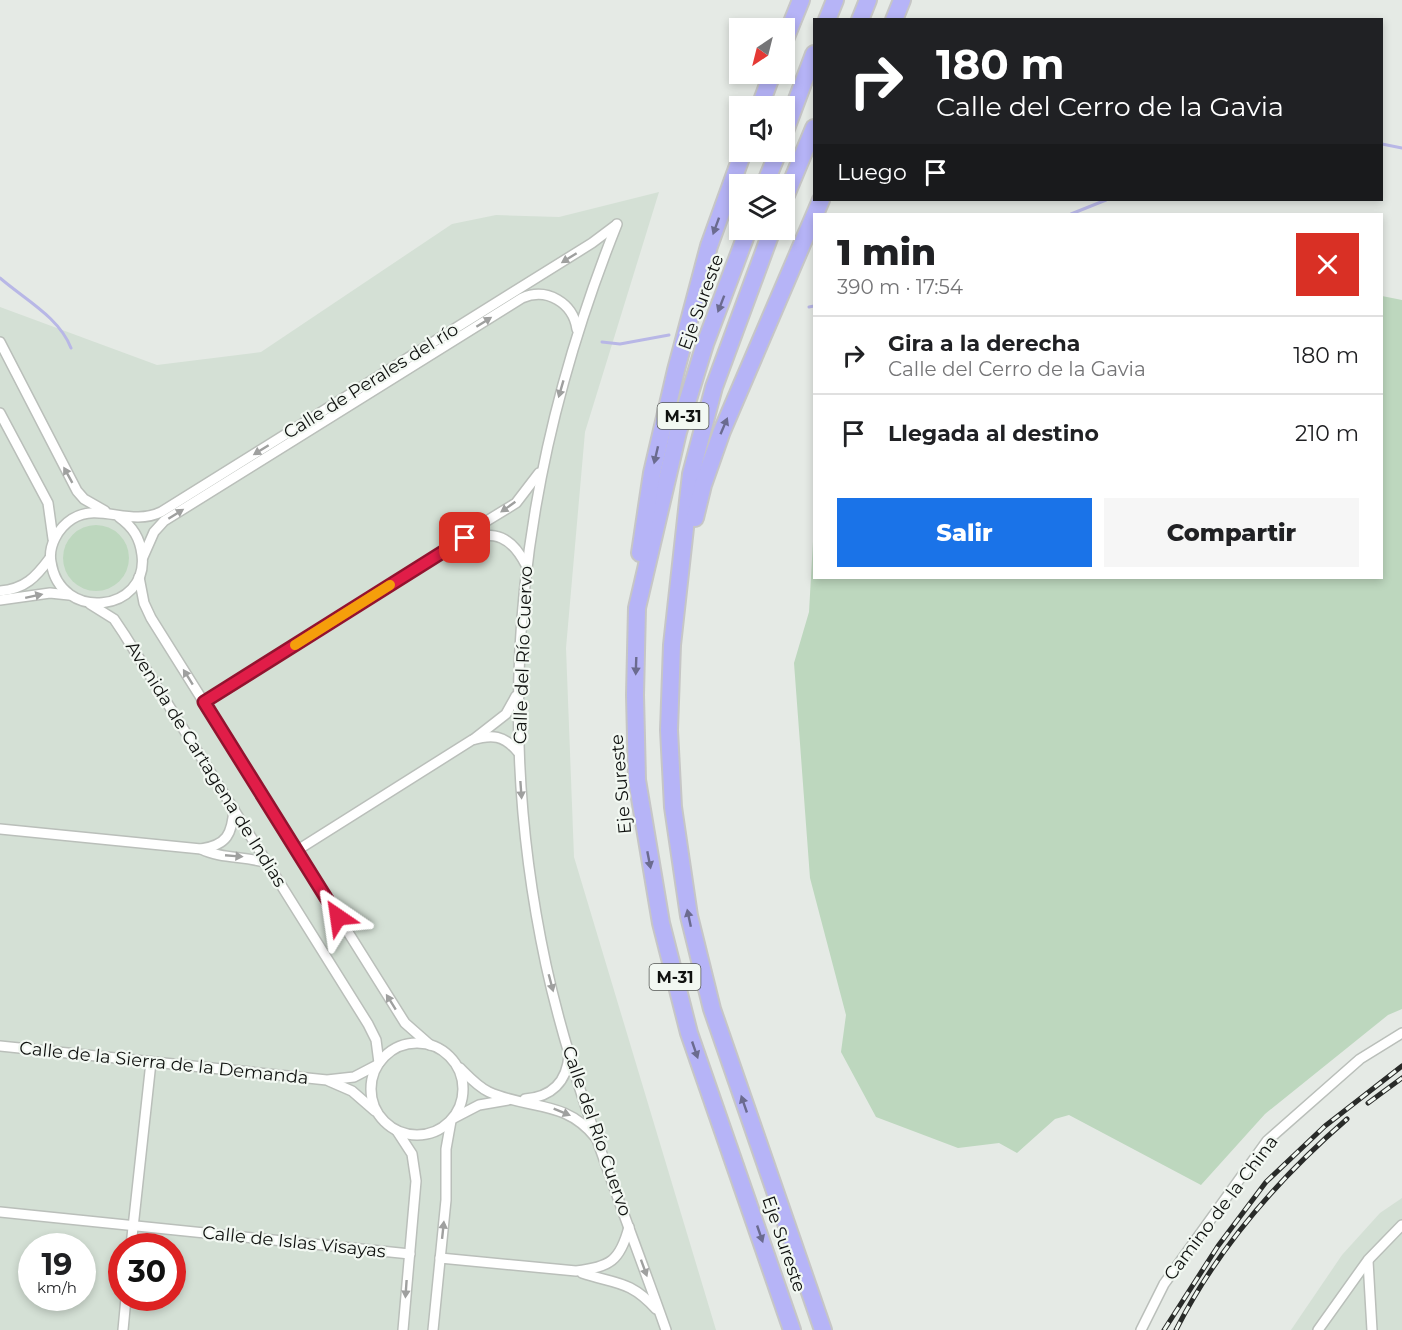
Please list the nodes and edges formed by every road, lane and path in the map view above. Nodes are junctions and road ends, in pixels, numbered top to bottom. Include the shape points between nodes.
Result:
1 (801, 0) edge
2 (835, 0) edge
3 (868, 0) edge
4 (902, 0) edge
5 (794, 18) edge
6 (828, 18) edge
7 (861, 18) edge
8 (895, 18) edge
9 (813, 57) edge
10 (795, 105) edge
11 (813, 130) edge
12 (739, 162) edge
13 (795, 174) edge
14 (813, 216) edge
15 (617, 225) joint
16 (744, 240) edge
17 (768, 240) edge
18 (577, 333) junction
19 (0, 342) edge
20 (0, 414) edge
21 (542, 467) junction
22 (114, 516) junction
23 (465, 538) junction
24 (53, 542) junction
25 (50, 558) junction
26 (142, 560) junction
27 (526, 565) junction
28 (139, 577) junction
29 (0, 591) edge
30 (69, 595) junction
31 (0, 600) edge
32 (88, 603) junction
33 (676, 603) junction
34 (638, 608) junction
35 (518, 691) junction
36 (204, 702) junction
37 (472, 740) junction
38 (518, 752) junction
39 (234, 809) junction
40 (0, 829) edge
41 (201, 849) junction
42 (296, 850) junction
43 (267, 863) junction
44 (1402, 1033) edge
45 (430, 1045) junction
46 (0, 1046) edge
47 (569, 1053) junction
48 (151, 1062) junction
49 (378, 1064) junction
50 (456, 1064) junction
51 (327, 1080) junction
52 (513, 1099) junction
53 (380, 1116) junction
54 (452, 1120) junction
55 (397, 1131) junction
56 (600, 1143) junction
57 (0, 1212) edge
58 (1402, 1225) edge
59 (133, 1226) junction
60 (629, 1227) junction
61 (132, 1233) edge
62 (410, 1254) junction
63 (441, 1258) junction
64 (1368, 1260) junction
65 (576, 1271) junction
66 (405, 1309) junction
67 (125, 1311) edge
68 (660, 1314) junction
69 (123, 1330) edge
70 (403, 1330) edge
71 (410, 1330) edge
72 (433, 1330) edge
73 (666, 1330) edge
74 (792, 1330) edge
75 (823, 1330) edge
76 (1141, 1330) edge
77 (1318, 1330) edge
78 (1372, 1330) edge

1 - 5 highway
2 - 6 highway
3 - 7 highway
4 - 8 highway
9 - 10 highway
11 - 13 highway
12 -> 34 highway via 709,246 652,473 640,551
33 -> 14 highway via 703,485 722,431
15 - 18 street, Calle del Río Cuervo
15 -> 22 street, Calle de Perales del río via 169,507 147,518
16 -> 34 highway, Eje Sureste / M-31 via 705,344 678,432
17 - 33 highway, Eje Sureste / M-31 via 714,387 691,474
18 -> 21 street, Calle del Río Cuervo
26 -> 18 street, Calle de Perales del río via 154,532 164,521 522,298 539,293 554,297 572,314
22 -> 19 street via 77,491
20 - 24 street via 51,511
21 -> 23 street via 516,503
21 - 27 street, Calle del Río Cuervo
22 - 24 street via 96,512 73,518
22 - 26 street via 136,534
23 - 27 street via 490,534 504,539
23 - 36 street
24 - 25 street
25 - 29 street via 29,582
25 - 30 street via 56,579
26 - 28 street
27 - 35 street, Calle del Río Cuervo
28 - 32 street via 130,590 112,601
36 -> 28 street, Avenida de Cartagena de Indias via 147,611
31 -> 30 street via 50,593
30 - 32 street
32 - 39 street, Avenida de Cartagena de Indias via 114,619
75 -> 33 highway, Eje Sureste / M-31 via 712,1009 688,916 673,807 669,730
34 -> 74 highway, Eje Sureste / M-31 via 637,780 661,923 689,1033
35 - 37 street via 506,714
35 - 38 street, Calle del Río Cuervo
36 - 42 street, Avenida de Cartagena de Indias
37 - 38 street via 500,736
37 - 42 street
38 -> 47 street, Calle del Río Cuervo via 524,848 546,967
39 - 41 street via 229,836 220,844
39 - 43 street, Avenida de Cartagena de Indias
40 - 41 street
41 -> 43 street
45 -> 42 street, Avenida de Cartagena de Indias via 405,1023
43 - 49 street, Avenida de Cartagena de Indias via 374,1034
44 - 76 street, Camino de la China via 1360,1059 1267,1141 1164,1284
45 - 49 street via 405,1044
45 - 50 street
46 - 48 street, Calle de la Sierra de la Demanda
47 - 52 street via 565,1075 555,1088 539,1098
47 - 56 street, Calle del Río Cuervo
48 - 51 street, Calle de la Sierra de la Demanda
48 - 59 street
49 - 51 street, Calle de la Sierra de la Demanda via 354,1077
49 - 53 street via 371,1090
50 - 52 street via 487,1091
50 - 54 street via 463,1081 463,1095
51 - 53 street, Calle de la Sierra de la Demanda via 352,1091
52 - 54 street via 489,1101
52 -> 56 street via 570,1115
53 - 55 street
54 - 55 street via 426,1136
63 -> 54 street via 446,1149
55 - 62 street via 415,1163
56 - 60 street, Calle del Río Cuervo
57 - 59 street, Calle de Islas Visayas
58 - 64 street
59 - 61 street
59 - 62 street, Calle de Islas Visayas
60 - 65 street via 622,1250 611,1262 596,1269
60 -> 68 street, Calle del Río Cuervo
62 -> 66 street
63 - 65 street
63 - 72 street
64 - 77 street
64 - 78 street
65 - 68 street via 628,1286
66 - 70 street
66 - 71 street
67 - 69 street
68 - 73 street, Calle del Río Cuervo

